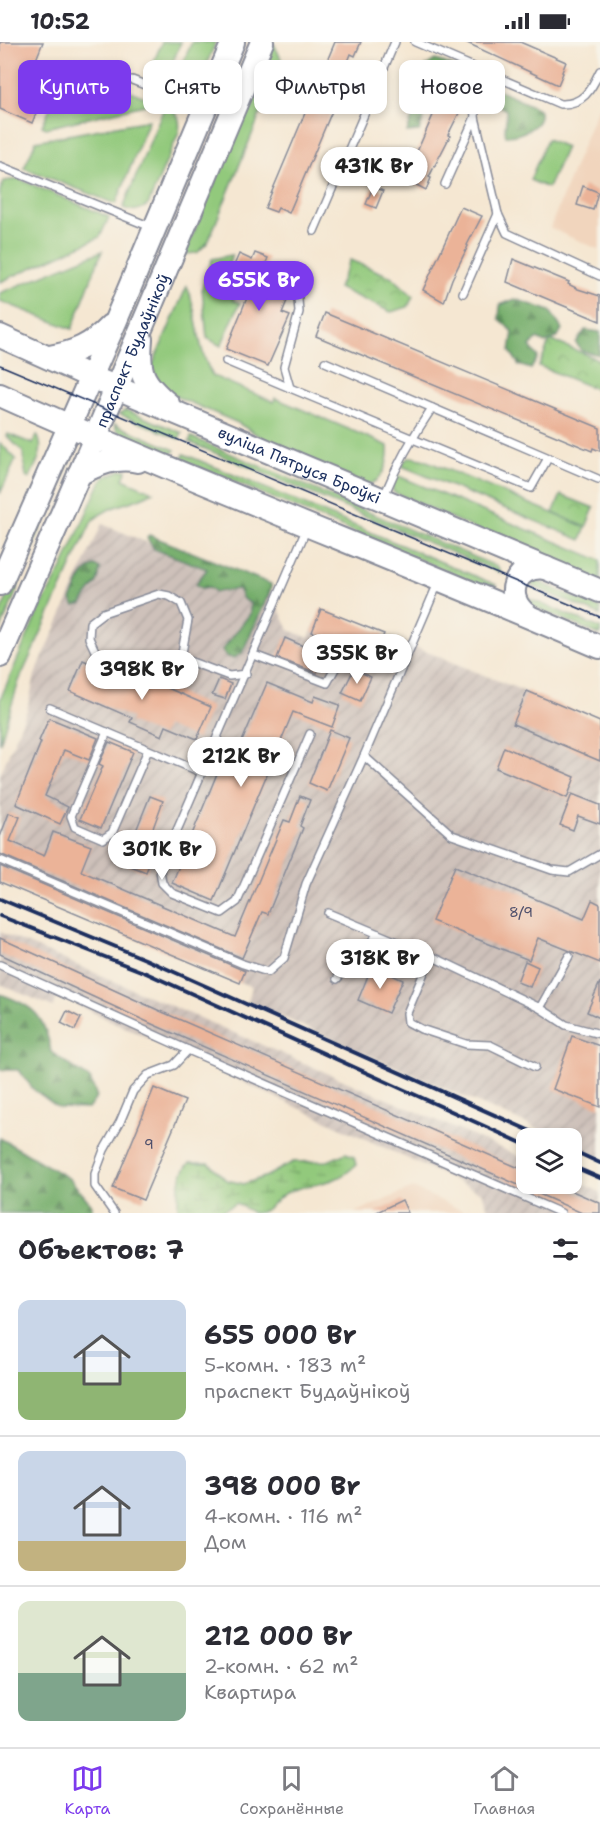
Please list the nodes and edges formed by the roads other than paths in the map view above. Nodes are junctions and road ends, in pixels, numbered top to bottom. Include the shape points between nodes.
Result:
1 (233, 42) edge
2 (262, 42) edge
3 (395, 42) edge
4 (415, 42) edge
5 (225, 60) edge
6 (457, 60) edge
7 (600, 71) edge
8 (132, 80) dead end
9 (505, 81) edge
10 (143, 84) edge
11 (202, 114) edge
12 (475, 114) edge
13 (475, 117) junction
14 (0, 166) edge
15 (445, 184) dead end
16 (498, 214) junction
17 (154, 228) junction
18 (314, 231) dead end
19 (296, 275) dead end
20 (600, 276) edge
21 (463, 293) dead end
22 (116, 320) junction
23 (142, 326) junction
24 (0, 336) edge
25 (49, 357) junction
26 (226, 361) dead end
27 (325, 362) dead end
28 (91, 377) junction
29 (116, 387) junction
30 (290, 388) junction
31 (0, 395) edge
32 (432, 408) junction
33 (33, 410) junction
34 (179, 413) junction
35 (70, 426) junction
36 (95, 438) junction
37 (411, 438) junction
38 (548, 458) junction
39 (53, 465) junction
40 (160, 465) junction
41 (79, 474) junction
42 (597, 479) dead end
43 (383, 498) junction
44 (308, 524) junction
45 (496, 548) junction
46 (546, 568) junction
47 (440, 578) junction
48 (0, 584) edge
49 (600, 591) edge
50 (475, 593) junction
51 (527, 615) junction
52 (600, 647) edge
53 (254, 655) junction
54 (0, 656) edge
55 (181, 658) junction
56 (372, 667) dead end
57 (246, 674) junction
58 (50, 708) dead end
59 (107, 732) junction
60 (310, 734) dead end
61 (148, 750) junction
62 (364, 756) junction
63 (203, 773) junction
64 (600, 854) edge
65 (0, 860) edge
66 (328, 913) dead end
67 (378, 934) junction
68 (432, 956) junction
69 (569, 956) dead end
70 (0, 966) edge
71 (337, 979) dead end
72 (540, 1008) junction
73 (600, 1034) edge
74 (188, 1050) junction
75 (536, 1067) dead end
76 (114, 1213) edge
77 (561, 1213) edge

1 - 5 main road, праспект Будаўнікоў
2 - 23 main road, праспект Будаўнікоў
3 - 18 lane
4 - 6 lane
7 - 9 lane via 584,97 572,105 560,104
8 - 10 lane
11 - 17 main road, праспект Будаўнікоў
12 - 13 lane
13 - 15 lane
13 - 16 lane
14 - 17 lane
16 - 20 lane via 507,233
16 - 21 lane
17 - 22 main road, праспект Будаўнікоў
19 - 30 lane via 299,312 284,367
22 - 25 main road via 96,340 64,355
22 - 28 main road, праспект Будаўнікоў
23 - 29 main road, праспект Будаўнікоў
23 - 34 main road via 139,362 143,378
24 - 25 main road, вуліца Пятруся Броўкі
25 - 28 main road, вуліца Пятруся Броўкі
26 - 30 lane
27 - 32 lane
28 - 29 main road, вуліца Пятруся Броўкі
28 - 35 main road, праспект Будаўнікоў
29 - 34 main road, вуліца Пятруся Броўкі
29 - 36 main road, праспект Будаўнікоў
30 - 37 lane
31 - 33 main road
32 - 37 lane
32 - 38 lane
33 - 35 main road
33 - 39 main road via 49,438
34 - 43 main road, вуліца Пятруся Броўкі
35 - 36 main road
35 - 39 main road, праспект Будаўнікоў
36 - 40 main road
36 - 41 main road, праспект Будаўнікоў
37 - 38 lane via 531,488
37 - 43 lane
38 - 42 lane
39 - 48 main road, праспект Будаўнікоў
40 - 41 main road via 126,458
40 - 44 main road
41 - 54 main road, праспект Будаўнікоў
43 - 45 main road, вуліца Пятруся Броўкі
44 - 47 main road
44 - 53 lane
45 - 46 main road, вуліца Пятруся Броўкі
45 - 50 main road via 507,563 505,581 495,591
46 - 49 main road, вуліца Пятруся Броўкі
46 - 51 main road via 527,570 515,585 515,602
47 - 50 main road
47 - 62 lane
50 - 51 main road
51 - 52 main road
53 - 56 lane via 327,683 342,656
53 - 57 lane
55 - 55 lane via 188,620 181,603 170,596 159,594 103,613 90,623 89,638 96,652 142,669
55 - 57 lane via 229,676
57 - 63 lane
58 - 59 lane
59 - 61 lane
59 - 61 lane via 71,816 75,827 103,839 112,833
60 - 63 lane via 237,902 222,913 172,893 162,883 160,870
61 - 63 lane
62 - 64 lane via 452,835 552,870 569,872
62 - 65 lane via 306,884 284,957 268,972
66 - 67 lane
67 - 68 lane
67 - 71 lane
68 - 72 lane
68 - 75 lane via 407,1012 408,1022 466,1044 490,1045
69 - 72 lane
70 - 74 lane
72 - 73 lane via 566,1025
74 - 76 lane via 174,1065 148,1075 133,1091 104,1150 95,1186
74 - 77 lane

